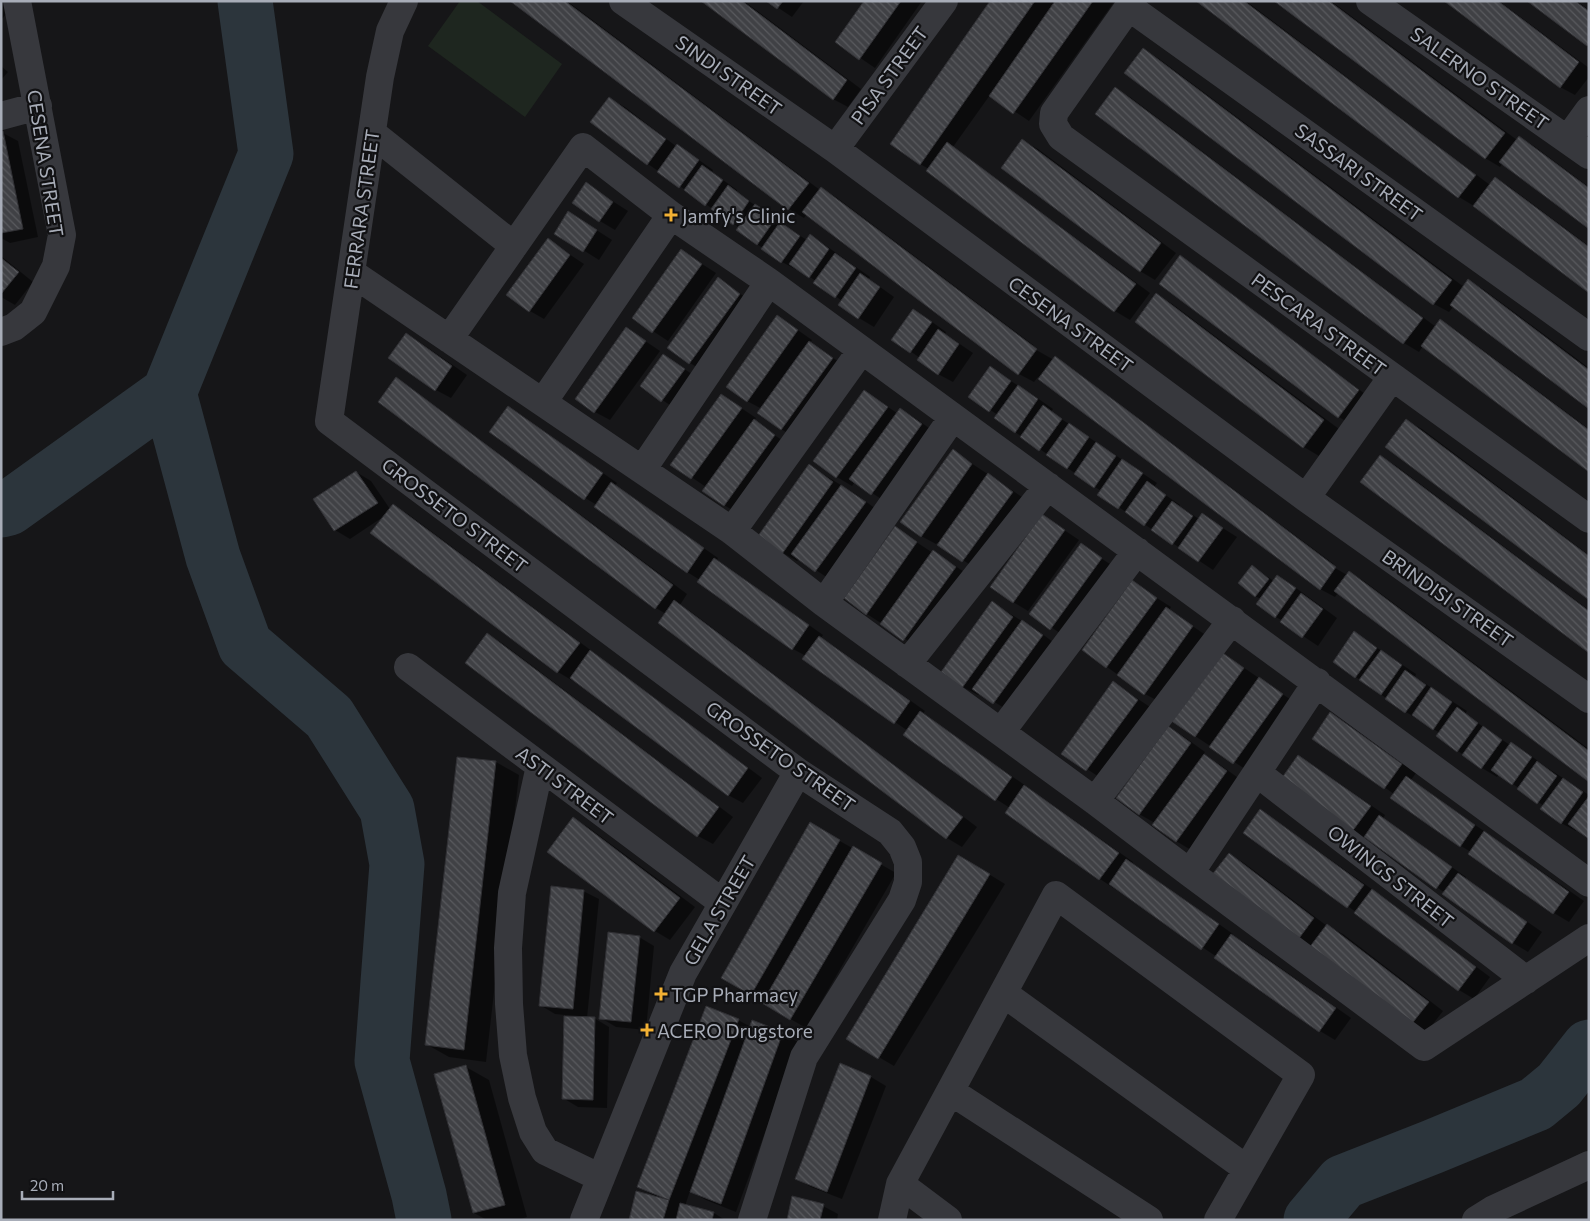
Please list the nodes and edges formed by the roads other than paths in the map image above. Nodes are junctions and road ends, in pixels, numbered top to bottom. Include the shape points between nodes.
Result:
1 (17, 1) edge
2 (404, 1) edge
3 (624, 1) edge
4 (944, 1) edge
5 (1370, 1) edge
6 (1131, 4) edge
7 (38, 106) junction
8 (1589, 110) edge
9 (1, 116) edge
10 (372, 133) junction
11 (1578, 147) edge
12 (835, 149) junction
13 (671, 215) junction
14 (514, 246) junction
15 (352, 273) junction
16 (769, 282) junction
17 (1, 332) edge
18 (1589, 337) edge
19 (449, 339) junction
20 (861, 351) junction
21 (1392, 377) junction
22 (543, 402) junction
23 (953, 417) junction
24 (329, 421) joint
25 (642, 470) junction
26 (1048, 486) junction
27 (1306, 498) junction
28 (1589, 519) edge
29 (732, 531) junction
30 (1137, 551) junction
31 (824, 603) junction
32 (1232, 620) junction
33 (908, 664) junction
34 (408, 667) dead end
35 (1317, 682) junction
36 (1589, 698) edge
37 (1001, 732) junction
38 (540, 766) junction
39 (798, 772) junction
40 (1257, 773) junction
41 (1095, 801) junction
42 (1190, 874) junction
43 (1589, 882) edge
44 (723, 903) junction
45 (1589, 938) edge
46 (1526, 980) junction
47 (1003, 993) junction
48 (950, 1091) junction
49 (1589, 1165) edge
50 (1246, 1170) junction
51 (601, 1178) junction
52 (900, 1184) junction
53 (1507, 1213) edge
54 (584, 1220) edge
55 (752, 1220) edge
56 (892, 1220) edge
57 (948, 1220) edge
58 (1149, 1220) edge
59 (1218, 1220) edge
60 (1476, 1220) edge

1 - 7 street, CESENA STREET
2 - 10 street, FERRARA STREET via 390,32
3 - 12 street, SINDI STREET
4 - 12 street, PISA STREET
5 - 11 street, SALERNO STREET
6 - 18 street, SASSARI STREET
6 - 21 street, PESCARA STREET via 1054,113 1053,124 1061,137
7 - 9 street
7 - 17 street, CESENA STREET via 62,235 56,266 33,312 14,327
8 - 11 street
10 - 14 street
10 - 15 street, FERRARA STREET
12 - 27 street, CESENA STREET
13 - 14 street via 583,147
13 - 16 street
13 - 22 street
14 - 19 street
15 - 19 street
15 - 24 street, FERRARA STREET
16 - 20 street
16 - 25 street
19 - 22 street
20 - 23 street
20 - 29 street
21 - 27 street
21 - 28 street, PESCARA STREET
22 - 25 street
23 - 26 street
23 - 31 street
24 - 39 street, GROSSETO STREET
25 - 29 street
26 - 30 street
26 - 33 street
27 - 36 street, BRINDISI STREET
29 - 31 street
30 - 32 street
30 - 37 street
31 - 33 street
32 - 35 street
32 - 41 street
33 - 37 street
34 - 38 street, ASTI STREET
35 - 40 street
35 - 43 street
37 - 41 street
38 - 44 street, ASTI STREET
38 - 51 street via 512,893 508,948 513,1055 522,1098 534,1132 545,1151
39 - 44 street, GELA STREET
39 - 55 street, GROSSETO STREET via 890,832 902,846 908,862 908,882 902,900 804,1057
40 - 42 street
40 - 46 street, OWINGS STREET
41 - 42 street
42 - 46 street via 1424,1047
44 - 51 street, GELA STREET via 683,973
45 - 46 street
47 - 48 street
47 - 50 street
47 - 50 street via 1056,895 1301,1075
48 - 52 street
48 - 58 street
49 - 53 street
50 - 59 street
51 - 54 street, GELA STREET
52 - 56 street
52 - 57 street
53 - 60 street

